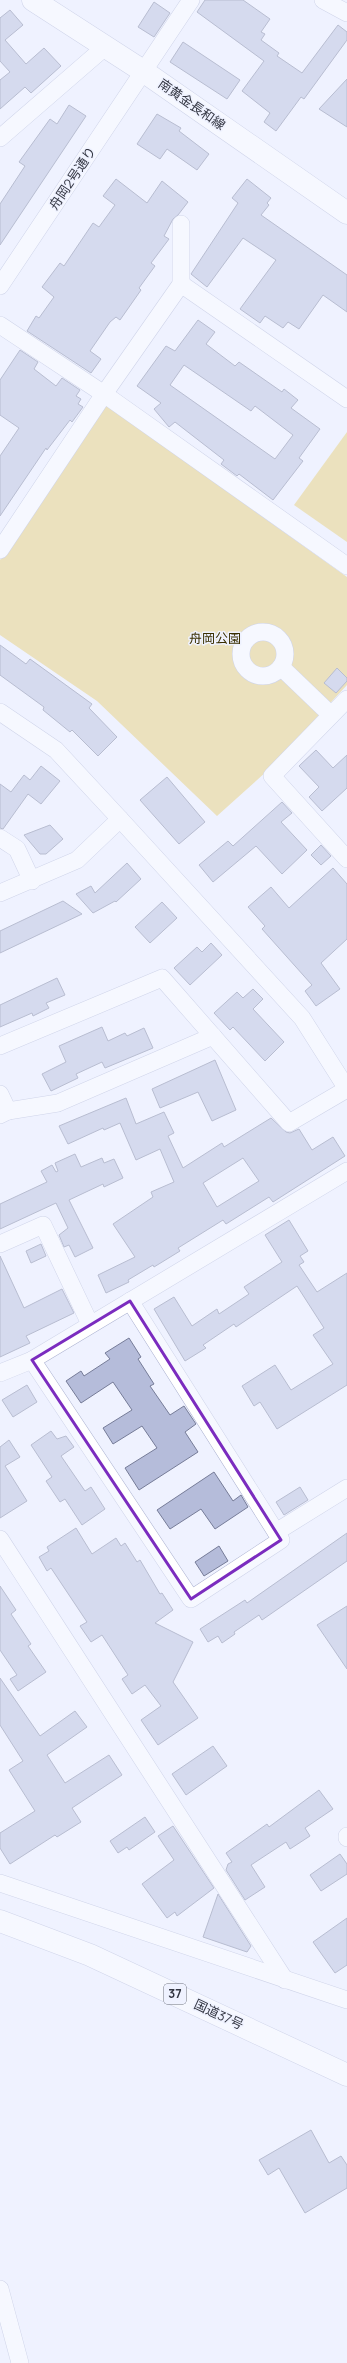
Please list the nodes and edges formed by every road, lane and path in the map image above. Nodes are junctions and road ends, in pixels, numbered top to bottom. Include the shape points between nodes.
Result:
1 (33, 0) edge
2 (191, 0) edge
3 (323, 0) edge
4 (347, 13) edge
5 (105, 47) junction
6 (144, 70) junction
7 (0, 138) edge
8 (347, 214) edge
9 (181, 224) dead end
10 (181, 284) junction
11 (0, 286) edge
12 (0, 325) edge
13 (104, 394) junction
14 (347, 399) edge
15 (0, 550) edge
16 (347, 566) edge
17 (281, 667) dead end
18 (347, 698) edge
19 (0, 712) edge
20 (331, 715) junction
21 (120, 819) junction
22 (0, 838) edge
23 (347, 859) edge
24 (32, 881) junction
25 (0, 893) edge
26 (213, 1036) junction
27 (0, 1046) edge
28 (347, 1089) edge
29 (0, 1094) edge
30 (4, 1113) edge
31 (347, 1171) edge
32 (0, 1244) edge
33 (130, 1301) junction
34 (90, 1324) junction
35 (32, 1360) junction
36 (0, 1373) edge
37 (347, 1488) edge
38 (276, 1532) junction
39 (0, 1539) edge
40 (0, 1883) edge
41 (0, 1921) edge
42 (285, 1980) junction
43 (347, 2000) edge
44 (347, 2075) edge
45 (0, 2289) edge
46 (20, 2363) edge

1 - 5 main road, 南黄金長和線
2 - 6 street, 舟岡2号通り
3 - 4 street
5 - 6 main road, 南黄金長和線
5 - 7 street
6 - 8 main road, 南黄金長和線
6 - 11 street, 舟岡2号通り
9 - 10 street
10 - 13 street
10 - 14 street
12 - 13 street
13 - 15 street
13 - 16 street
17 - 20 street
18 - 20 street
19 - 21 street via 56,750
20 - 23 street via 272,776
21 - 24 street via 77,860
21 - 28 street via 302,1018
22 - 24 street via 17,849
24 - 25 street
26 - 27 street via 162,978
26 - 28 street via 289,1123
26 - 30 street via 58,1103
29 - 30 street
31 - 33 street
32 - 34 street via 43,1225
33 - 34 street
33 - 38 street
34 - 35 street
35 - 36 street
35 - 38 street via 191,1599 281,1540
37 - 38 street
39 - 42 street
40 - 42 street
41 - 44 main road, 国道37号 / 37 via 90,1955
42 - 43 street
45 - 46 street

